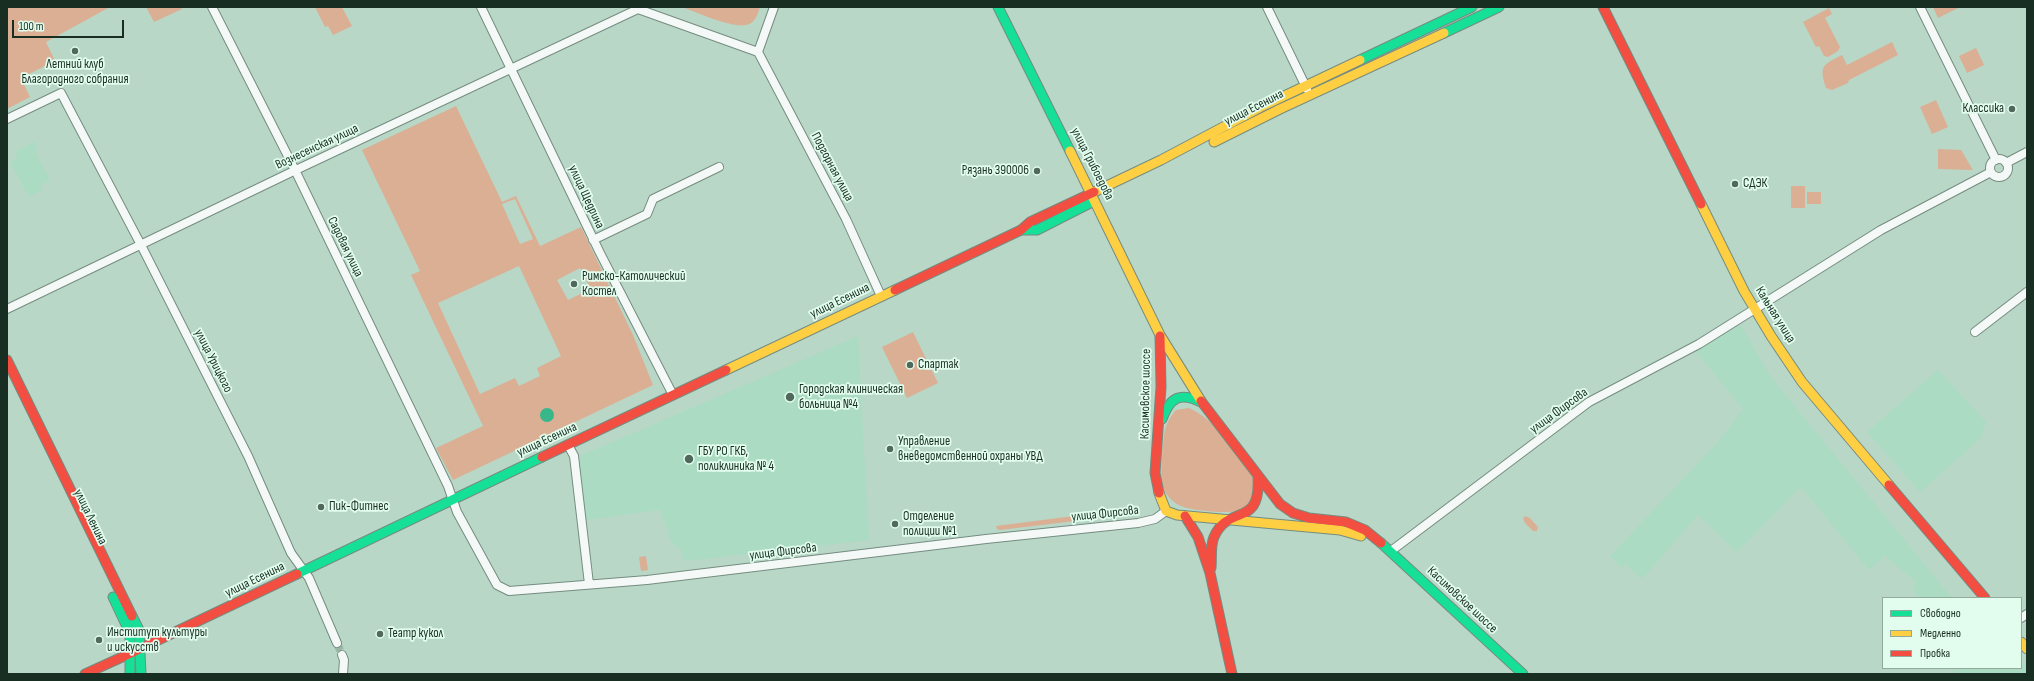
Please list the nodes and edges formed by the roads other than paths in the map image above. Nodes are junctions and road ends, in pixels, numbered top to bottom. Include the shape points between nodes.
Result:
1 (212, 7) edge
2 (481, 7) edge
3 (774, 7) edge
4 (998, 7) edge
5 (1267, 7) edge
6 (1472, 7) edge
7 (1500, 7) edge
8 (1603, 7) edge
9 (1920, 7) edge
10 (638, 8) edge
11 (758, 52) junction
12 (512, 68) junction
13 (1308, 91) junction
14 (7, 119) edge
15 (2027, 152) edge
16 (1996, 160) junction
17 (2006, 163) junction
18 (719, 167) dead end
19 (295, 170) junction
20 (1991, 172) junction
21 (1093, 197) junction
22 (593, 240) junction
23 (141, 245) junction
24 (2027, 292) edge
25 (881, 296) junction
26 (1753, 308) junction
27 (7, 309) edge
28 (1975, 332) dead end
29 (1160, 335) junction
30 (7, 360) edge
31 (7, 377) edge
32 (1160, 387) junction
33 (1194, 392) junction
34 (672, 395) junction
35 (1183, 395) junction
36 (1202, 402) junction
37 (1158, 431) junction
38 (568, 445) junction
39 (1258, 475) junction
40 (452, 499) junction
41 (1166, 511) junction
42 (1185, 516) junction
43 (1229, 520) junction
44 (1384, 545) junction
45 (1391, 551) junction
46 (304, 571) junction
47 (1210, 573) junction
48 (589, 584) junction
49 (1984, 597) edge
50 (337, 643) tunnel mouth
51 (141, 649) junction
52 (131, 653) junction
53 (342, 655) tunnel mouth
54 (85, 674) edge
55 (130, 674) edge
56 (141, 674) edge
57 (343, 674) edge
58 (1232, 674) edge
59 (1523, 674) edge

1 - 19 street, Садовая улица
2 - 12 street, улица Щедрина
3 - 11 street
4 - 21 main road, улица Грибоедова
5 - 13 street
6 - 13 main road, улица Есенина
7 - 13 main road, улица Есенина
8 - 26 main road, Кальная улица
9 - 16 street
10 - 11 street, Вознесенская улица
10 - 12 street, Вознесенская улица
11 - 25 street, Подгорная улица via 846,219
12 - 19 street, Вознесенская улица
12 - 22 street, улица Щедрина
13 - 21 main road, улица Есенина via 1261,107
14 - 23 street, улица Урицкого via 61,93
15 - 17 street
16 - 17 street via 2000,159
16 - 20 street via 1991,165
17 - 20 street via 2008,170 2004,176 1996,177
18 - 22 street via 653,199 647,214
19 - 23 street, Вознесенская улица
19 - 40 street, Садовая улица
20 - 26 street, улица Фирсова via 1881,230
21 - 25 main road, улица Есенина via 1030,222 1021,230
21 - 29 main road, улица Грибоедова
22 - 34 street, улица Щедрина
23 - 27 street, Вознесенская улица
23 - 46 street, улица Урицкого via 248,456 291,553
24 - 28 street
25 - 34 main road, улица Есенина
26 - 45 street, улица Фирсова via 1699,344 1589,402
26 - 49 main road, Кальная улица via 1802,382
29 - 32 main road, Касимовское шоссе
29 - 33 main road, Касимовское шоссе
30 - 51 main road, улица Ленина via 139,630
31 - 52 main road, улица Ленина via 99,564 130,633
32 - 35 main road
32 - 37 main road, Касимовское шоссе
33 - 35 street
33 - 36 main road, Касимовское шоссе
34 - 38 main road, улица Есенина
35 - 36 main road
35 - 37 main road via 1173,400 1165,409
36 - 39 main road, Касимовское шоссе
37 - 41 main road, Касимовское шоссе via 1155,473 1160,500
38 - 40 main road, улица Есенина
38 - 48 street via 574,456
39 - 43 main road, Касимовское шоссе via 1261,492 1257,504 1247,513
39 - 44 main road, Касимовское шоссе via 1280,504 1293,513 1309,518 1346,522 1366,530
40 - 46 main road, улица Есенина
40 - 48 street, улица Фирсова via 468,535 496,584 509,591
41 - 42 main road, Касимовское шоссе
41 - 48 street, улица Фирсова via 1155,519 1138,523 700,574
42 - 43 main road, Касимовское шоссе
42 - 47 main road via 1198,538
43 - 44 main road, Касимовское шоссе via 1340,530 1356,533
43 - 47 main road via 1214,537
44 - 45 main road, Касимовское шоссе
45 - 59 main road, Касимовское шоссе
46 - 50 street, улица Урицкого
46 - 51 main road, улица Есенина
47 - 58 main road
51 - 52 main road, улица Есенина
51 - 56 main road, улица Ленина
52 - 54 main road, улица Есенина
52 - 55 main road, улица Ленина
53 - 57 street

